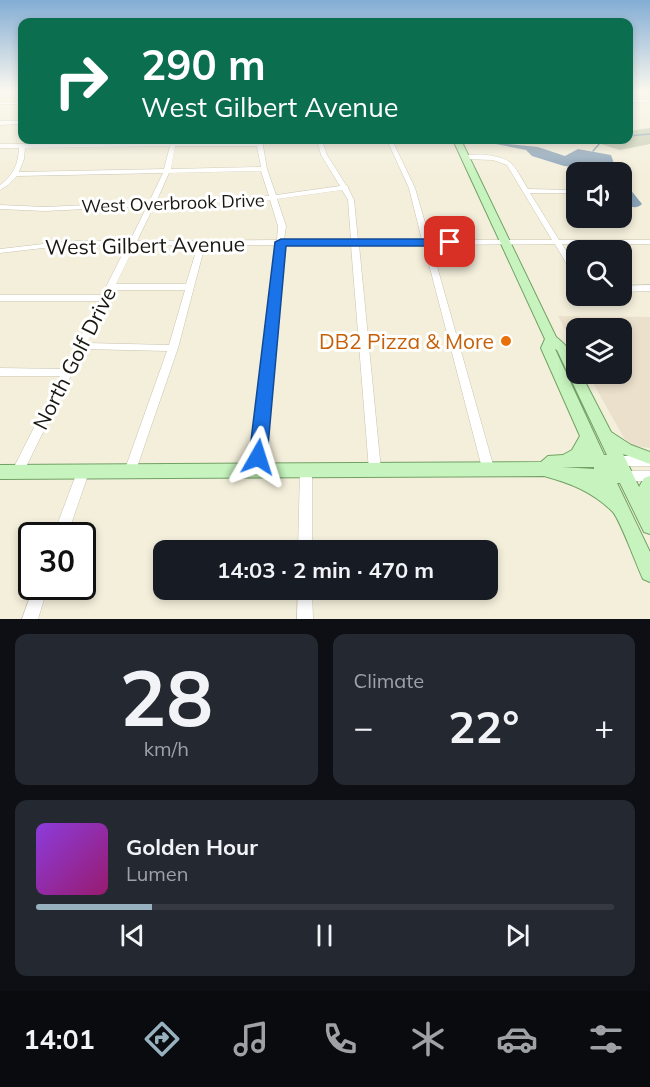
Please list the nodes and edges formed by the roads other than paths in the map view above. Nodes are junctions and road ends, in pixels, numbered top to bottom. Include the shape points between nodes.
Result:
1 (0, 123) edge
2 (18, 123) edge
3 (173, 144) joint
4 (259, 144) edge
5 (321, 144) edge
6 (392, 144) edge
7 (459, 144) edge
8 (0, 146) edge
9 (22, 146) junction
10 (465, 157) junction
11 (264, 169) junction
12 (167, 171) junction
13 (17, 174) junction
14 (345, 187) junction
15 (0, 188) edge
16 (525, 191) junction
17 (566, 191) edge
18 (274, 199) junction
19 (152, 204) junction
20 (0, 207) edge
21 (281, 242) junction
22 (428, 242) junction
23 (505, 242) junction
24 (557, 242) junction
25 (650, 242) edge
26 (132, 243) junction
27 (202, 243) junction
28 (354, 243) junction
29 (0, 251) edge
30 (566, 257) edge
31 (189, 286) junction
32 (110, 287) junction
33 (650, 288) edge
34 (632, 289) edge
35 (0, 298) edge
36 (105, 298) junction
37 (551, 339) junction
38 (81, 346) junction
39 (173, 348) junction
40 (0, 372) edge
41 (66, 373) junction
42 (605, 433) junction
43 (588, 435) junction
44 (650, 459) edge
45 (488, 468) junction
46 (567, 468) junction
47 (603, 468) junction
48 (622, 468) junction
49 (257, 470) junction
50 (306, 470) junction
51 (375, 470) junction
52 (0, 472) edge
53 (83, 472) junction
54 (130, 472) junction
55 (17, 473) junction
56 (650, 476) edge
57 (650, 483) edge
58 (650, 504) edge
59 (623, 512) junction
60 (65, 522) edge
61 (650, 526) edge
62 (305, 540) edge
63 (650, 573) edge
64 (36, 600) edge
65 (305, 600) edge
66 (30, 619) edge
67 (305, 619) edge

1 - 2 street
3 - 9 street
3 - 12 street, North Golf Drive
4 - 11 street
5 - 14 street
6 - 22 street via 412,188
7 - 10 main road
8 - 9 street
9 - 13 street
10 - 16 street via 501,159 509,164
10 - 23 main road
11 - 12 street
11 - 18 street
12 - 13 street
12 - 19 street, North Golf Drive
13 - 15 street
14 - 18 street, West Overbrook Drive
14 - 28 street via 351,200
16 - 17 street
16 - 24 street
18 - 19 street, West Overbrook Drive
18 - 21 street via 282,226
19 - 20 street, West Overbrook Drive
19 - 26 street, North Golf Drive
21 - 27 street, West Gilbert Avenue
21 - 28 street, West Gilbert Avenue
21 - 49 street
22 - 23 street, West Gilbert Avenue
22 - 28 street, West Gilbert Avenue
22 - 45 street
23 - 24 street, West Gilbert Avenue
23 - 37 main road
24 - 25 street, West Gilbert Avenue
24 - 30 street
26 - 27 street, West Gilbert Avenue
26 - 29 street, West Gilbert Avenue via 69,243
26 - 32 street, North Golf Drive
27 - 31 street
28 - 51 street
31 - 32 street
31 - 39 street
32 - 36 street, North Golf Drive
33 - 34 street
35 - 36 street
36 - 38 street, North Golf Drive
37 - 42 main road via 562,348
37 - 43 main road via 548,348
38 - 39 street
38 - 41 street, North Golf Drive
39 - 54 street
40 - 41 street
41 - 55 street, North Golf Drive
42 - 44 main road via 625,449
42 - 48 main road
43 - 46 main road
43 - 47 main road
44 - 48 street
45 - 46 main road
45 - 51 main road
46 - 47 main road
46 - 59 main road via 600,490
47 - 48 main road
47 - 59 main road
48 - 56 street
48 - 61 main road
49 - 50 main road
49 - 54 main road
50 - 51 main road
50 - 62 street
52 - 55 main road
53 - 54 main road
53 - 55 main road
53 - 60 street
57 - 58 main road via 645,494
59 - 63 main road
64 - 66 street
65 - 67 street

